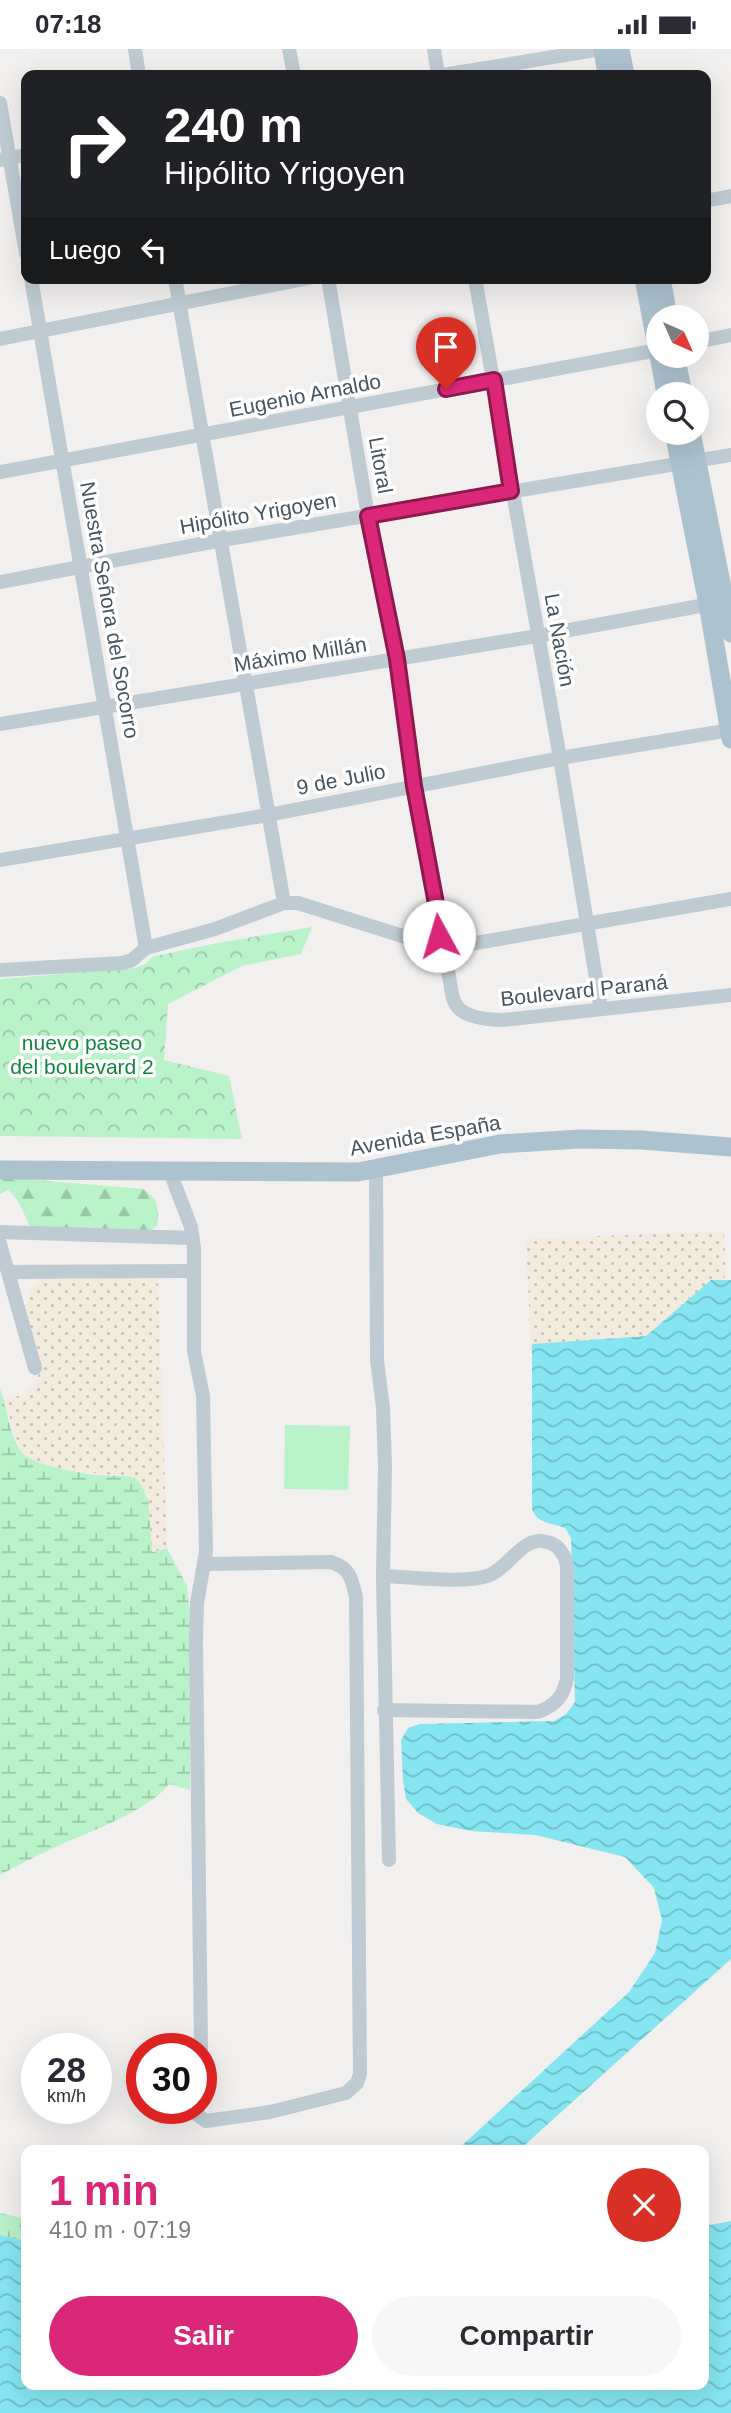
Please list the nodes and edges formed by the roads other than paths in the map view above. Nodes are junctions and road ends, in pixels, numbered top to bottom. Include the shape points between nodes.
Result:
1 (135, 49) edge
2 (289, 49) edge
3 (434, 49) edge
4 (602, 49) edge
5 (620, 49) edge
6 (138, 70) edge
7 (293, 70) edge
8 (437, 70) edge
9 (474, 70) edge
10 (606, 70) edge
11 (624, 70) edge
12 (0, 103) edge
13 (5, 159) edge
14 (731, 196) edge
15 (711, 200) edge
16 (21, 231) edge
17 (32, 284) edge
18 (176, 284) edge
19 (280, 284) edge
20 (329, 284) edge
21 (476, 284) edge
22 (645, 284) edge
23 (662, 284) edge
24 (180, 305) junction
25 (649, 305) edge
26 (666, 305) edge
27 (40, 333) junction
28 (731, 335) edge
29 (0, 339) edge
30 (709, 339) edge
31 (646, 354) edge
32 (494, 380) junction
33 (350, 407) junction
34 (204, 435) junction
35 (680, 445) edge
36 (690, 445) edge
37 (731, 455) edge
38 (63, 462) junction
39 (688, 462) junction
40 (0, 472) edge
41 (511, 491) junction
42 (368, 516) junction
43 (222, 540) junction
44 (81, 566) junction
45 (0, 582) edge
46 (721, 602) edge
47 (731, 633) edge
48 (537, 636) junction
49 (397, 659) junction
50 (247, 683) junction
51 (105, 707) junction
52 (0, 724) edge
53 (730, 733) edge
54 (561, 758) junction
55 (414, 786) junction
56 (268, 815) junction
57 (128, 838) junction
58 (0, 860) edge
59 (731, 899) edge
60 (284, 904) junction
61 (588, 924) junction
62 (146, 948) junction
63 (437, 949) junction
64 (0, 970) edge
65 (731, 995) edge
66 (601, 1009) junction
67 (731, 1147) edge
68 (0, 1170) edge
69 (376, 1170) junction
70 (170, 1172) junction
71 (0, 1233) edge
72 (192, 1238) junction
73 (0, 1244) edge
74 (194, 1271) junction
75 (8, 1272) junction
76 (35, 1368) dead end
77 (204, 1564) junction
78 (383, 1576) junction
79 (384, 1710) junction
80 (389, 1860) dead end
81 (201, 2033) edge
82 (217, 2119) edge

1 - 6 street
2 - 7 street
3 - 8 street
4 - 9 street
4 - 10 main road
5 - 11 main road
12 - 13 street
13 - 16 street
14 - 15 street
17 - 27 street, Nuestra Señora del Socorro
18 - 24 street
19 - 24 street
20 - 33 street, Litoral
21 - 32 street, La Nación
22 - 25 main road
23 - 26 main road
24 - 27 street
24 - 34 street
27 - 29 street
27 - 38 street, Nuestra Señora del Socorro
28 - 30 street
31 - 32 street, Eugenio Arnaldo
32 - 33 street, Eugenio Arnaldo
32 - 41 street, La Nación
33 - 34 street, Eugenio Arnaldo
33 - 42 street, Litoral
34 - 38 street, Eugenio Arnaldo
34 - 43 street
35 - 39 main road
36 - 39 main road
37 - 39 street, Hipólito Yrigoyen
38 - 40 street, Eugenio Arnaldo
38 - 44 street, Nuestra Señora del Socorro
39 - 41 street, Hipólito Yrigoyen
39 - 46 main road
41 - 42 street, Hipólito Yrigoyen
41 - 48 street, La Nación
42 - 43 street, Hipólito Yrigoyen
42 - 49 street, Litoral
43 - 44 street, Hipólito Yrigoyen
43 - 50 street
44 - 45 street, Hipólito Yrigoyen
44 - 51 street, Nuestra Señora del Socorro
46 - 47 main road
46 - 48 street, Máximo Millán
46 - 53 main road
48 - 49 street, Máximo Millán
48 - 54 street, La Nación
49 - 50 street, Máximo Millán
49 - 55 street, Litoral
50 - 51 street, Máximo Millán
50 - 56 street
51 - 52 street, Máximo Millán
51 - 57 street, Nuestra Señora del Socorro
53 - 54 street, 9 de Julio
54 - 55 street, 9 de Julio
54 - 61 street, La Nación
55 - 56 street, 9 de Julio
55 - 63 street, Litoral via 440,925
56 - 57 street, 9 de Julio
56 - 60 street
57 - 58 street, 9 de Julio
57 - 62 street, Nuestra Señora del Socorro
59 - 61 street
60 - 62 street
60 - 63 street via 308,905
61 - 63 street
61 - 66 street, La Nación
62 - 64 street via 123,963
63 - 66 street, Boulevard Paraná via 463,1014 503,1020
65 - 66 street, Boulevard Paraná
67 - 69 main road, Avenida España via 641,1140 532,1140
68 - 70 main road, Avenida España
69 - 70 main road, Avenida España
69 - 78 street via 377,1360 385,1467
70 - 72 street
71 - 72 street
72 - 74 street
73 - 75 street
74 - 75 street
74 - 77 street via 194,1351 203,1396
75 - 76 street
77 - 81 street via 196,1640
77 - 82 street via 331,1562 351,1575 356,1597 360,2074 346,2093
78 - 79 street
78 - 79 street via 474,1579 491,1575 538,1541 553,1543 564,1553 566,1565 567,1679 557,1702 538,1711
79 - 80 street

